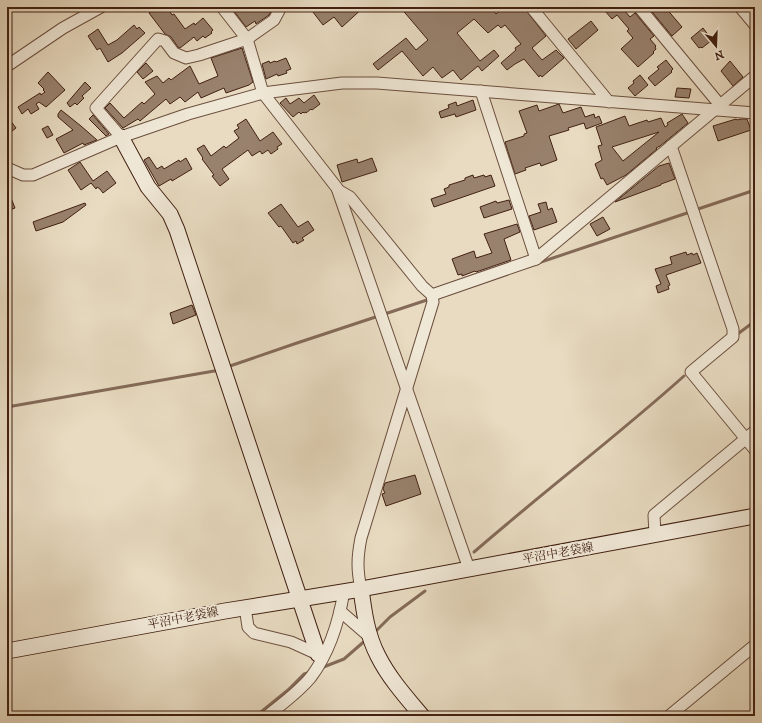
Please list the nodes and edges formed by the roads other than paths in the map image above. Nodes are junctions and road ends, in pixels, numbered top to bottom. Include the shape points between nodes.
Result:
1 (101, 7) edge
2 (222, 7) edge
3 (281, 7) edge
4 (531, 7) edge
5 (639, 7) edge
6 (740, 7) edge
7 (755, 25) edge
8 (247, 39) junction
9 (7, 66) edge
10 (755, 76) edge
11 (482, 91) junction
12 (263, 93) junction
13 (609, 102) junction
14 (717, 108) junction
15 (755, 113) edge
16 (121, 138) junction
17 (671, 146) junction
18 (7, 168) edge
19 (338, 190) junction
20 (536, 259) junction
21 (432, 295) junction
22 (407, 390) junction
23 (751, 435) edge
24 (755, 450) edge
25 (755, 516) edge
26 (655, 535) junction
27 (469, 569) junction
28 (361, 590) junction
29 (344, 591) junction
30 (300, 598) junction
31 (245, 608) junction
32 (340, 611) junction
33 (370, 636) junction
34 (755, 645) edge
35 (7, 651) edge
36 (320, 655) junction
37 (267, 716) edge
38 (422, 716) edge
39 (669, 716) edge

1 - 9 street via 63,28
2 - 8 street
3 - 8 street via 274,20
4 - 13 street
5 - 14 street
6 - 7 street
8 - 12 street
8 - 16 street via 186,58 174,53 165,41 158,40 96,108
10 - 14 street
11 - 12 street via 353,83
11 - 13 street
11 - 20 street
12 - 16 street via 188,114
12 - 19 street via 329,175
13 - 14 street
14 - 15 street
14 - 17 street
16 - 18 street via 33,175 23,175
16 - 30 main road via 148,187 170,214 177,230
17 - 20 street
17 - 23 street via 733,329 733,336 691,372
19 - 21 street via 350,197
19 - 22 street
20 - 21 street
21 - 22 street via 433,302
22 - 27 street
22 - 28 street via 361,538 357,571
23 - 24 street
23 - 26 street via 654,515
25 - 26 main road, 平沼中老袋線
26 - 27 main road, 平沼中老袋線
27 - 28 main road, 平沼中老袋線
28 - 29 main road, 平沼中老袋線
28 - 33 main road
29 - 30 main road, 平沼中老袋線
29 - 32 street
30 - 31 main road, 平沼中老袋線
30 - 36 main road
31 - 35 main road, 平沼中老袋線
31 - 36 street via 248,627 254,634 291,642
32 - 33 street
32 - 36 street
33 - 38 main road via 382,663 399,689
34 - 39 street
36 - 37 street via 310,677

